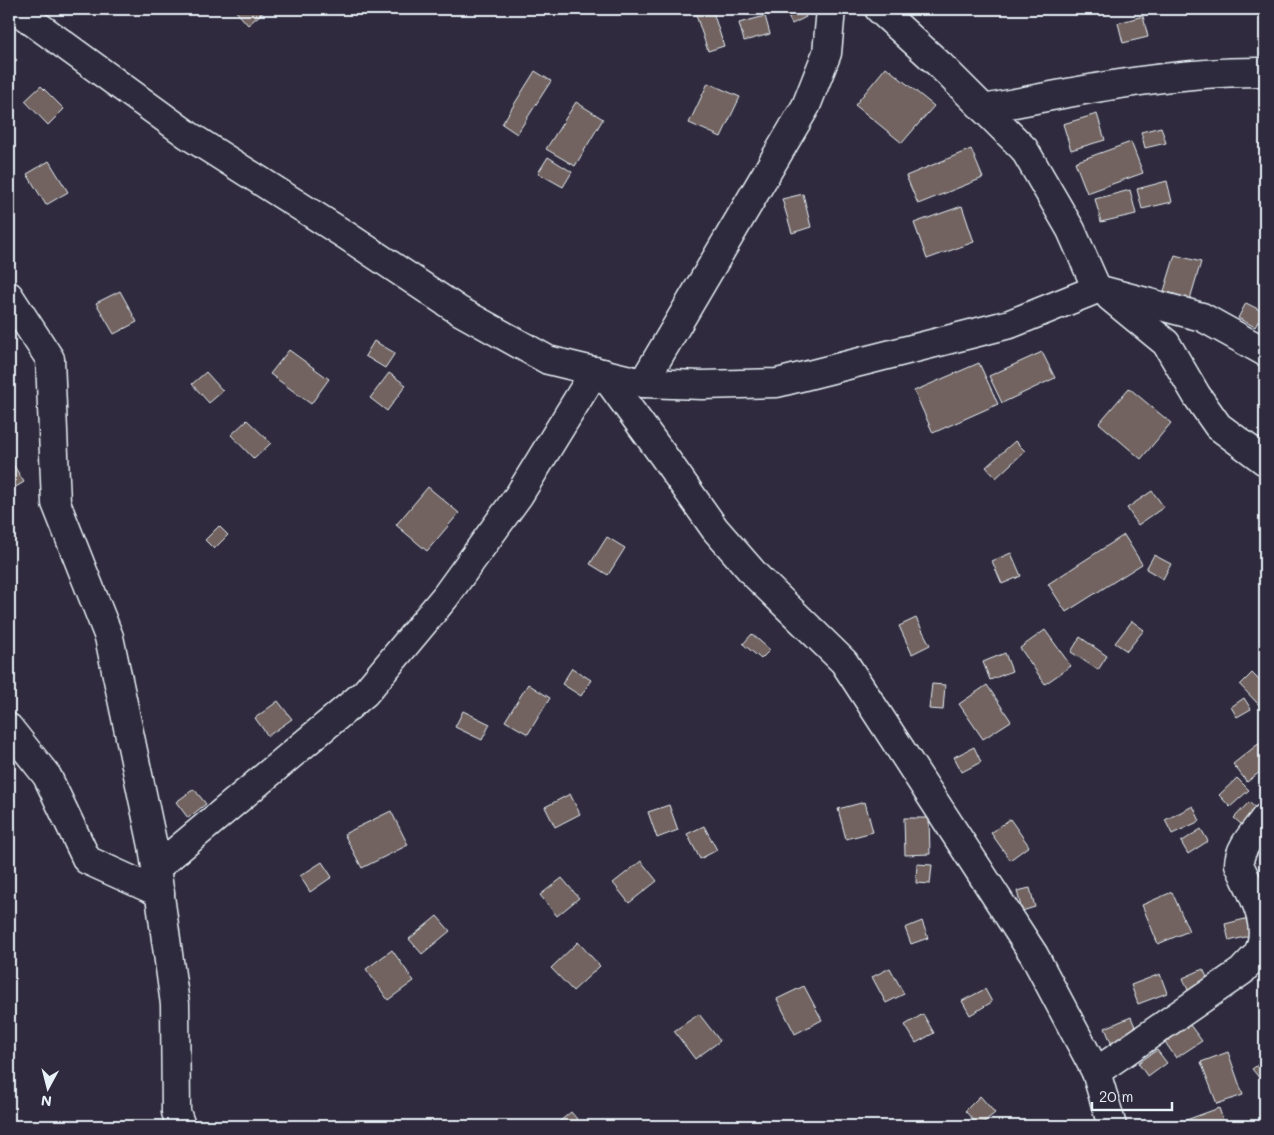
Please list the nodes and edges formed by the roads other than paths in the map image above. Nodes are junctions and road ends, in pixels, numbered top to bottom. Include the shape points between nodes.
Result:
1 (15, 9) edge
2 (831, 9) edge
3 (879, 9) edge
4 (1265, 72) edge
5 (984, 109) junction
6 (1100, 290) junction
7 (9, 296) edge
8 (1265, 352) edge
9 (599, 372) junction
10 (643, 383) junction
11 (1265, 461) edge
12 (9, 728) edge
13 (1265, 818) edge
14 (158, 880) junction
15 (1096, 1072) junction
16 (181, 1126) edge
17 (1112, 1126) edge

1 - 9 street via 188,135 458,310 548,360
2 - 10 street via 826,53 806,106
3 - 5 street
4 - 5 street via 1148,79
5 - 6 street via 1024,149 1071,230
6 - 8 street via 1202,317
6 - 10 street via 1010,324 777,383
6 - 11 street via 1166,344 1218,426
7 - 14 street via 50,359 56,503 110,637
9 - 10 street
9 - 14 street via 451,589 365,692
9 - 15 street via 665,458 714,530 844,662 1034,955
12 - 14 street via 47,776 87,860
13 - 15 street via 1239,858 1261,912 1262,939 1258,953 1242,971
14 - 16 street via 175,1004 176,1112
15 - 17 street

